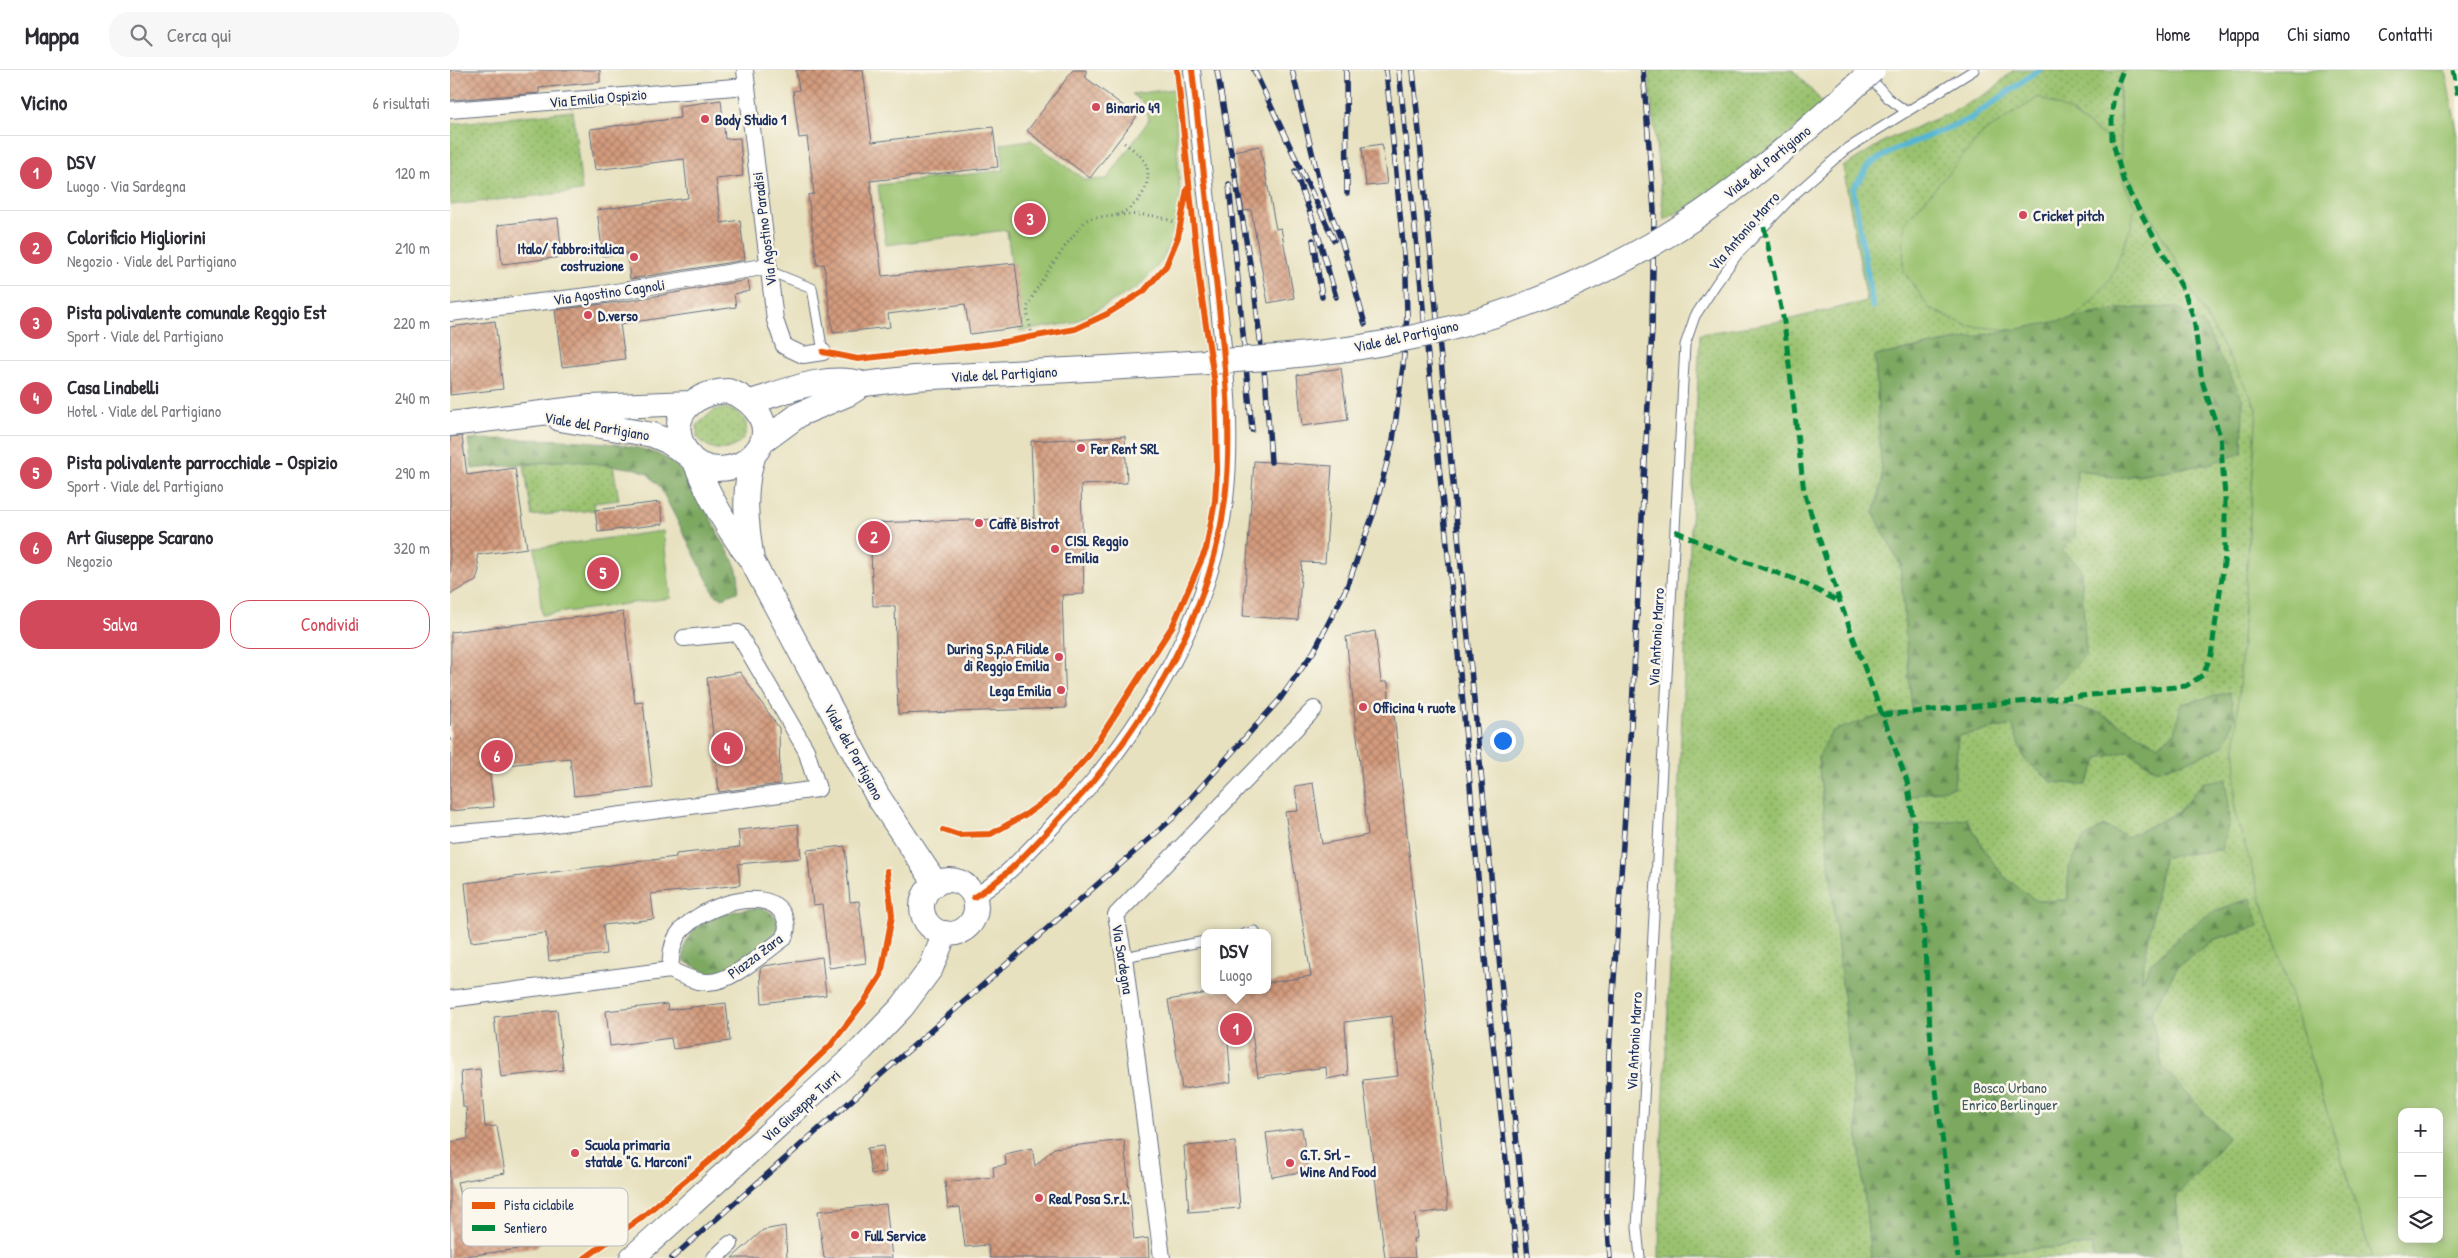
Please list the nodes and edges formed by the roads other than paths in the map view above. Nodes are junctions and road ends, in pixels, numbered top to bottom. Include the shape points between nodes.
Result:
1 (1192, 70) edge
2 (1863, 70) edge
3 (1873, 70) edge
4 (1974, 70) edge
5 (746, 78) edge
6 (450, 110) edge
7 (1907, 112) junction
8 (768, 269) junction
9 (450, 313) edge
10 (823, 352) joint
11 (864, 384) junction
12 (751, 402) junction
13 (690, 403) junction
14 (531, 415) junction
15 (450, 424) edge
16 (758, 448) junction
17 (692, 459) junction
18 (752, 561) junction
19 (684, 638) dead end
20 (1314, 709) dead end
21 (450, 834) edge
22 (936, 884) junction
23 (974, 897) junction
24 (945, 933) junction
25 (1201, 942) edge
26 (1124, 957) junction
27 (670, 970) junction
28 (450, 999) edge
29 (730, 1244) dead end
30 (632, 1258) edge
31 (715, 1258) edge
32 (1162, 1258) edge
33 (1640, 1258) edge

1 - 23 street via 1222,338 1229,449 1225,501 1212,561 1168,670 1138,724 1085,791 1014,866
2 - 7 lane via 1888,98
3 - 11 main road, Viale del Partigiano, bridge via 1793,143 1698,216 1598,273 1506,311 1402,339 1321,353 1257,360 915,378
4 - 7 lane, Via Antonio Marro
5 - 6 street, Via Emilia Ospizio
5 - 8 street, Via Agostino Paradisi
7 - 33 lane, Via Antonio Marro via 1845,150 1794,195 1737,255 1695,316 1685,345 1638,1217
8 - 9 street, Via Agostino Cagnoli
8 - 10 lane via 812,288
8 - 10 street, Via Agostino Paradisi via 775,320 784,346 803,355
11 - 12 main road, Viale del Partigiano via 848,379 833,380
11 - 16 main road, Viale del Partigiano via 800,414
12 - 13 main road, Viale del Partigiano via 728,391 714,392
12 - 16 main road, Viale del Partigiano via 762,421
13 - 14 main road, Viale del Partigiano via 591,407
13 - 17 main road, Viale del Partigiano via 683,412 678,434
14 - 15 main road, Viale del Partigiano
14 - 17 main road, Viale del Partigiano via 635,430 666,441
16 - 17 main road, Viale del Partigiano via 744,462 721,469
16 - 18 main road, Viale del Partigiano via 749,469 745,504
17 - 18 main road, Viale del Partigiano via 730,532
18 - 22 main road, Viale del Partigiano via 877,795
19 - 21 street via 738,633 806,750 818,789 539,826
20 - 26 street, Via Sardegna via 1116,915
22 - 23 main road via 946,880 963,884
22 - 24 main road via 925,895 923,913 932,927
23 - 24 main road via 976,906 971,923 957,933
24 - 30 main road, Via Giuseppe Turri via 931,968 902,1007 862,1049
25 - 26 lane
26 - 32 street, Via Sardegna
27 - 27 street, Piazza Zara via 693,980 719,982 783,939 787,922 774,904 760,900 706,910 677,936 671,951
27 - 28 street
29 - 31 street

